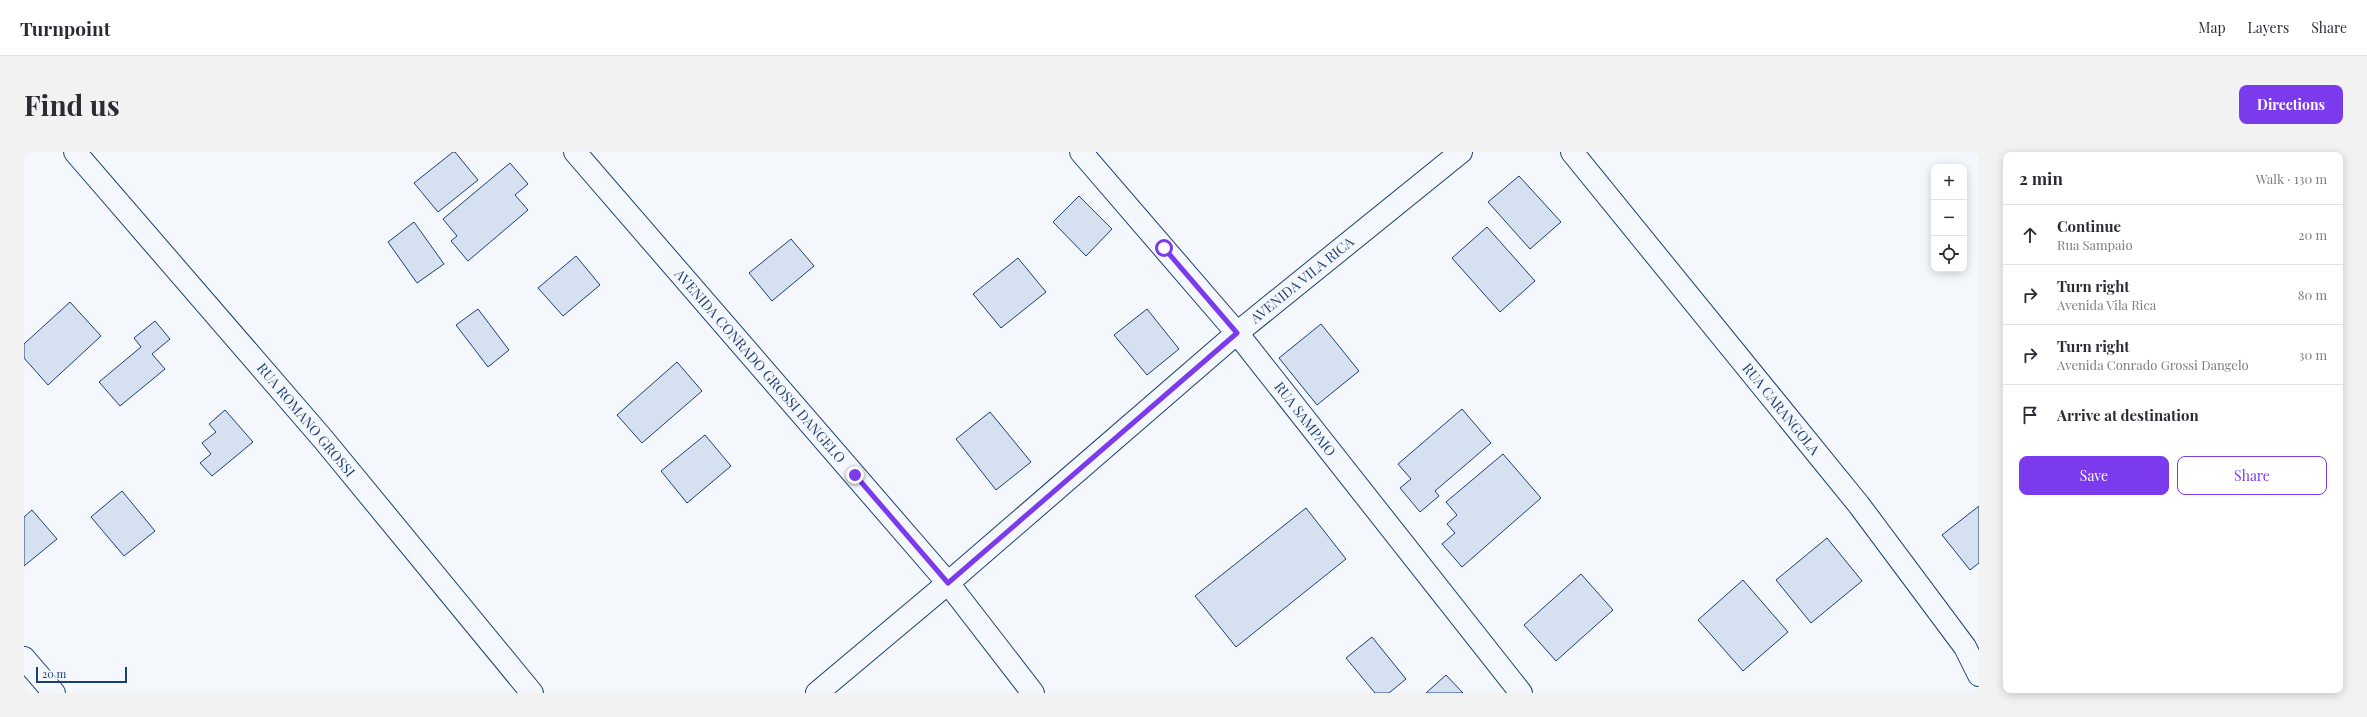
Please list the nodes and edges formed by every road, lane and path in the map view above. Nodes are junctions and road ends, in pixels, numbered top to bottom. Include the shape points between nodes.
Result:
1 (75, 152) edge
2 (575, 152) edge
3 (1081, 152) edge
4 (1461, 152) edge
5 (1572, 152) edge
6 (1237, 333) junction
7 (948, 583) junction
8 (24, 658) edge
9 (1979, 675) edge
10 (54, 693) edge
11 (532, 693) edge
12 (817, 693) edge
13 (1033, 693) edge
14 (1521, 693) edge

1 - 11 street, RUA ROMANO GROSSI via 323,439
2 - 7 street, AVENIDA CONRADO GROSSI DANGELO
3 - 6 street, RUA SAMPAIO
4 - 6 street, AVENIDA VILA RICA
5 - 9 street, RUA CARANGOLA via 1859,505 1965,647
6 - 7 street, AVENIDA VILA RICA
6 - 14 street, RUA SAMPAIO
7 - 12 street, AVENIDA VILA RICA
7 - 13 street, AVENIDA CONRADO GROSSI DANGELO
8 - 10 street

